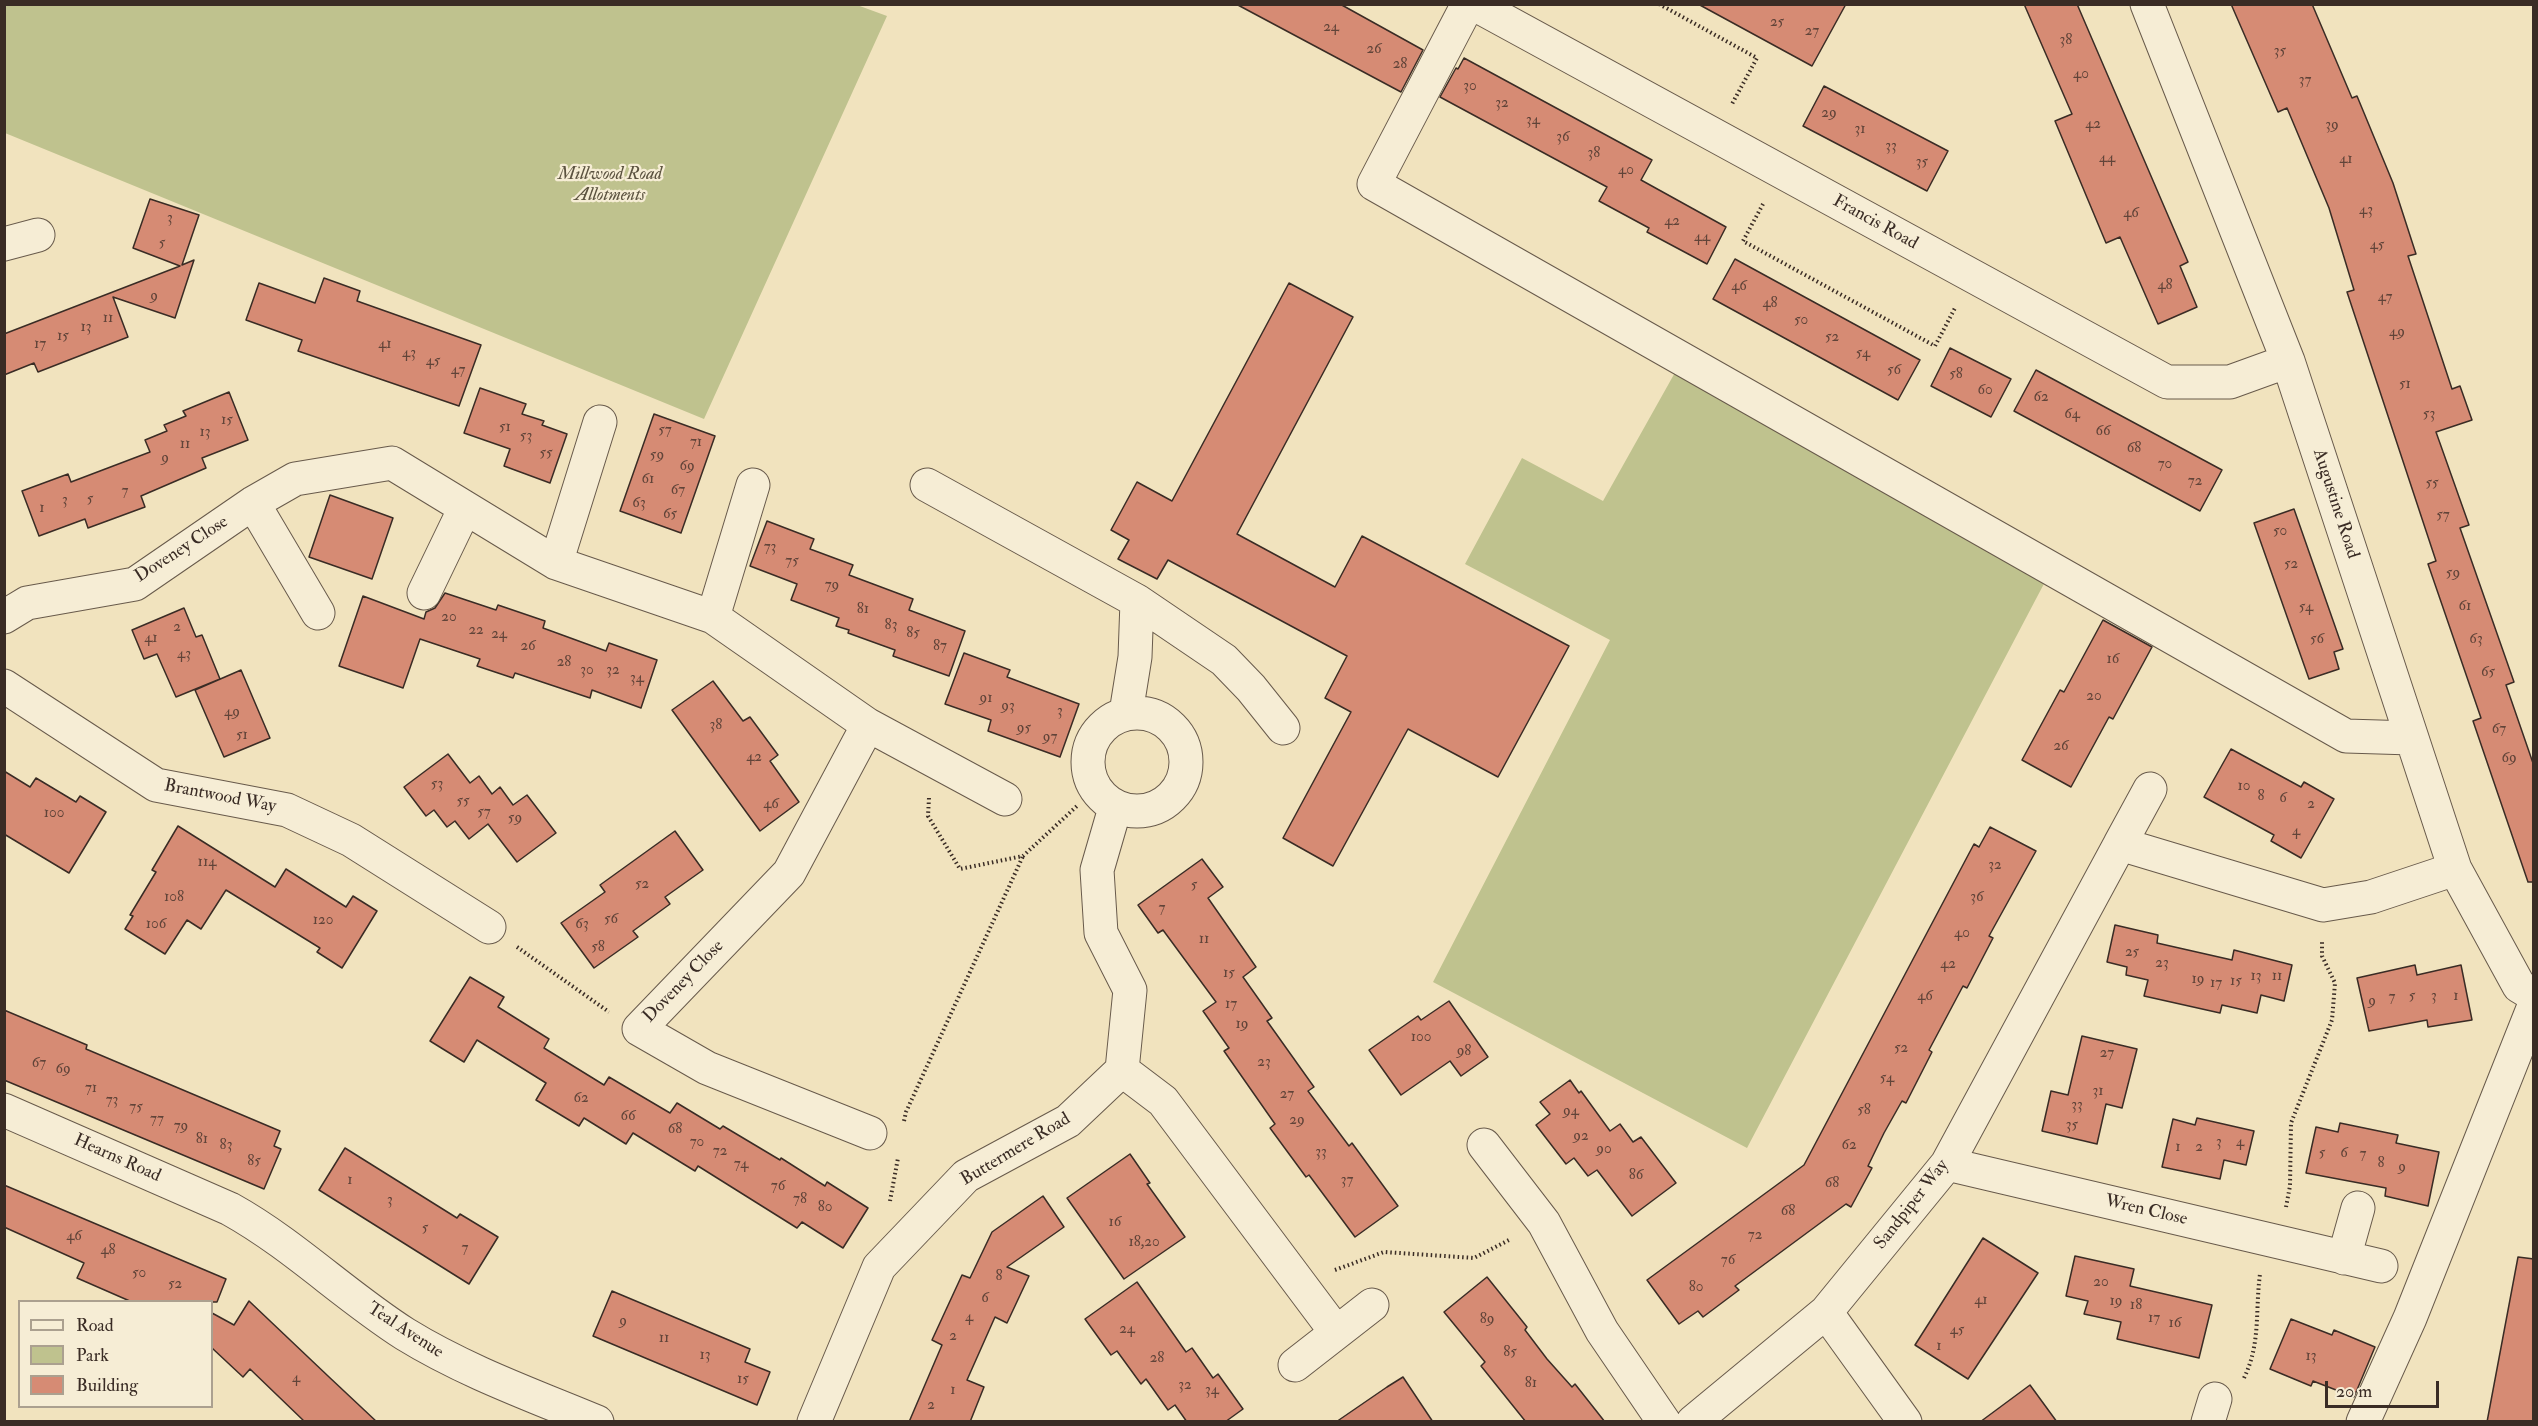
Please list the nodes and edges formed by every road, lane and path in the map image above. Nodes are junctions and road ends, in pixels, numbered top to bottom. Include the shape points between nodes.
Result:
1 (1468, 4) edge
2 (1474, 4) edge
3 (1659, 4) edge
4 (2147, 4) edge
5 (1715, 136) junction
6 (1781, 172) junction
7 (38, 235) dead end
8 (4, 244) edge
9 (1973, 276) junction
10 (2288, 361) junction
11 (600, 422) dead end
12 (753, 485) dead end
13 (927, 485) dead end
14 (253, 503) junction
15 (465, 508) junction
16 (556, 563) junction
17 (424, 593) dead end
18 (1137, 601) junction
19 (318, 613) dead end
20 (4, 617) edge
21 (713, 617) junction
22 (4, 686) edge
23 (1126, 713) junction
24 (868, 725) junction
25 (1283, 728) dead end
26 (2412, 738) junction
27 (2150, 789) dead end
28 (1005, 799) dead end
29 (1115, 808) junction
30 (2120, 844) junction
31 (1023, 856) dead end
32 (2455, 869) junction
33 (2324, 905) junction
34 (489, 927) joint
35 (2534, 995) edge
36 (2534, 1006) edge
37 (639, 1029) junction
38 (1122, 1070) junction
39 (4, 1110) edge
40 (904, 1123) dead end
41 (870, 1133) dead end
42 (1484, 1145) dead end
43 (898, 1156) dead end
44 (1947, 1164) junction
45 (2358, 1208) dead end
46 (230, 1209) joint
47 (889, 1212) dead end
48 (1544, 1223) junction
49 (2272, 1240) junction
50 (2344, 1258) junction
51 (2381, 1266) dead end
52 (1300, 1283) junction
53 (1372, 1305) dead end
54 (1826, 1312) junction
55 (1336, 1332) junction
56 (1294, 1365) dead end
57 (2211, 1411) edge
58 (597, 1422) edge
59 (814, 1422) edge
60 (1664, 1422) edge
61 (1693, 1422) edge
62 (1905, 1422) edge
63 (2363, 1422) edge

1 - 26 street via 1374,184 2346,736
2 - 5 street, Francis Road
3 - 5 path via 1757,58
4 - 10 street, Augustine Road
5 - 6 street, Francis Road
6 - 9 street, Francis Road
6 - 9 path via 1743,241 1935,346
7 - 8 street
9 - 10 street, Francis Road via 2167,382 2229,382
10 - 26 street, Augustine Road
11 - 16 street
12 - 21 street
13 - 18 street
14 - 15 street, Doveney Close via 295,479 392,463
14 - 19 street
14 - 20 street, Doveney Close via 135,584 27,603
15 - 16 street, Doveney Close
15 - 17 street
16 - 21 street, Doveney Close
18 - 23 street via 1135,657
18 - 25 street via 1224,660
21 - 24 street, Doveney Close
22 - 34 street, Brantwood Way via 156,785 287,810 351,840
23 - 29 street via 1099,730 1087,759 1095,790
23 - 29 street via 1158,716 1181,737 1188,768 1175,796 1147,812
24 - 28 street, Doveney Close
24 - 37 street, Doveney Close via 789,873
26 - 32 street, Augustine Road
27 - 30 street, Sandpiper Way
29 - 38 street via 1097,870 1101,933 1130,990
30 - 33 street
30 - 44 street, Sandpiper Way
31 - 40 path
32 - 33 street via 2371,897
32 - 35 street, Augustine Road via 2519,986
33 - 49 path via 2322,956 2336,983 2332,1020 2291,1123 2290,1186 2283,1223
34 - 37 path via 597,1005
36 - 63 street via 2410,1318
37 - 41 street, Doveney Close via 707,1068
38 - 52 street via 1163,1101
38 - 59 street, Buttermere Road via 1068,1121 966,1176 879,1267
39 - 46 street, Hearns Road
42 - 48 street
43 - 47 path
44 - 49 street, Wren Close
44 - 54 street, Sandpiper Way
45 - 50 street
46 - 58 street, Teal Avenue via 265,1229 360,1302 429,1348
48 - 52 path via 1474,1258 1384,1252
48 - 60 street via 1602,1331
49 - 50 street, Wren Close
49 - 57 path via 2262,1259 2253,1360 2236,1395
50 - 51 street, Wren Close
52 - 55 street
53 - 55 street
54 - 61 street, Sandpiper Way
54 - 62 street
55 - 56 street

